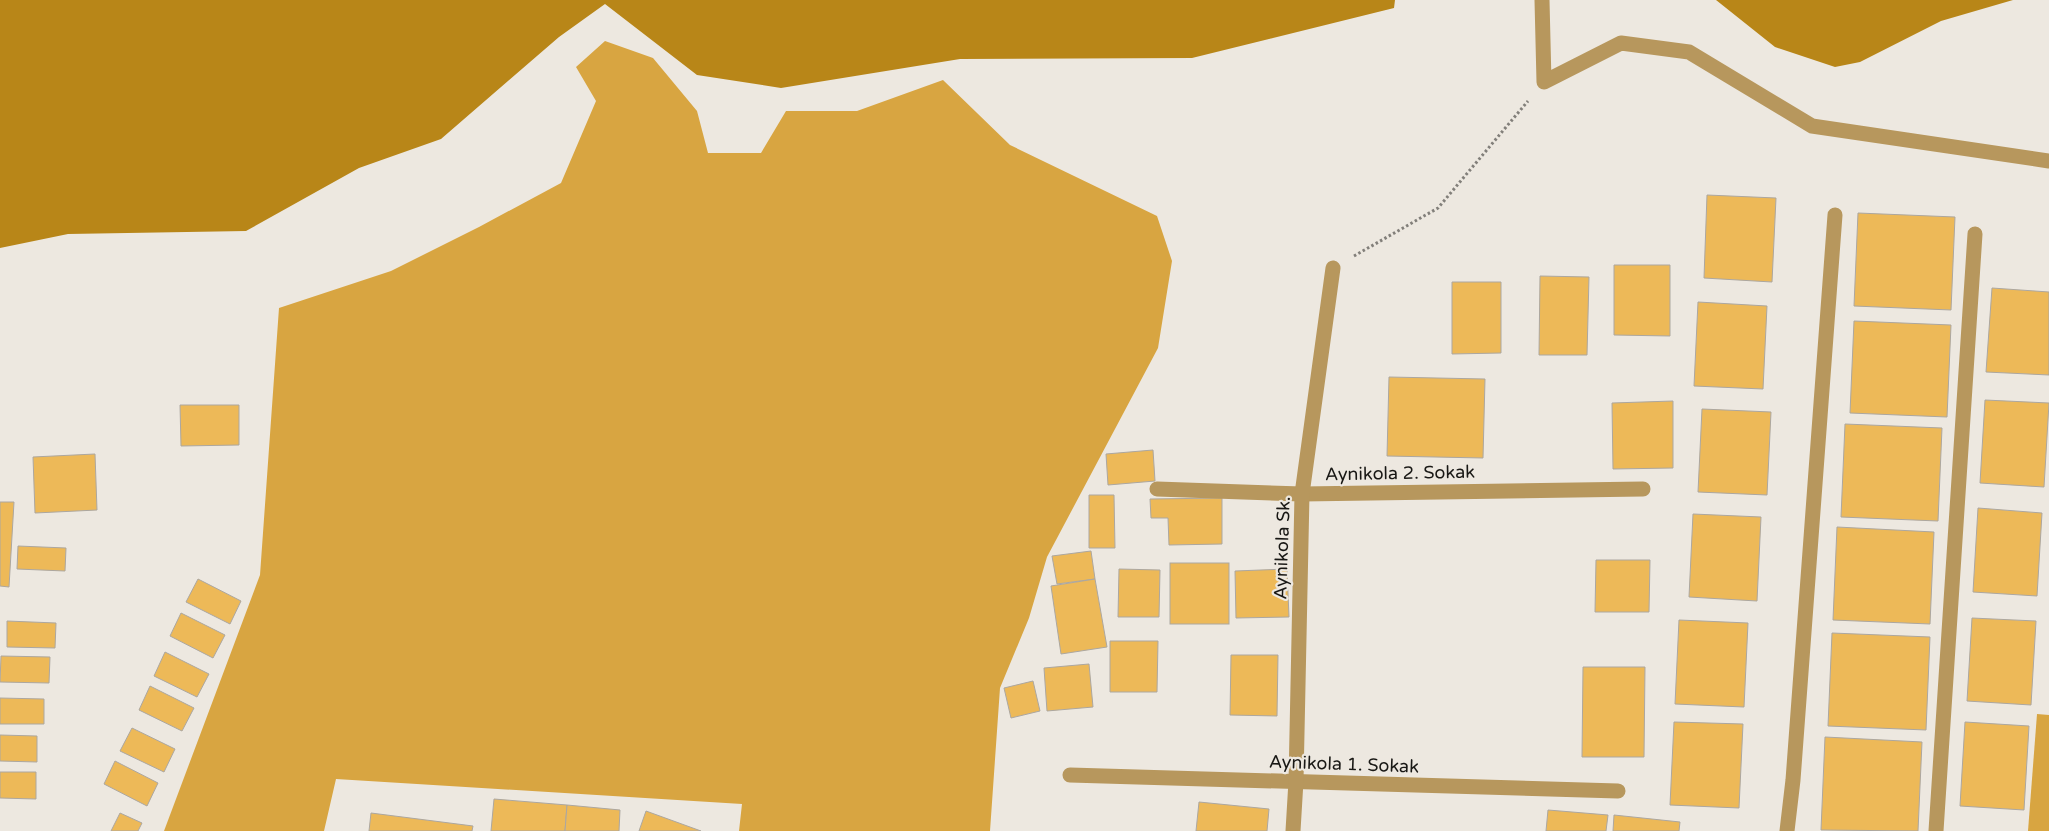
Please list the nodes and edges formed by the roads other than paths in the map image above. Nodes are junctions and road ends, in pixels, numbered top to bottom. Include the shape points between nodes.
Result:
1 (1542, 0) edge
2 (2049, 161) edge
3 (1835, 215) dead end
4 (1975, 234) dead end
5 (1334, 268) road end
6 (1157, 489) dead end
7 (1643, 489) dead end
8 (1302, 494) junction
9 (1070, 775) dead end
10 (1296, 782) junction
11 (1618, 791) dead end
12 (1293, 831) edge
13 (1787, 831) edge
14 (1936, 831) edge

1 - 2 street via 1544,82 1621,43 1689,52 1812,126
3 - 13 street
4 - 14 street
5 - 8 street, Aynikola Sk.
6 - 8 street, Aynikola 2. Sokak
7 - 8 street, Aynikola 2. Sokak
8 - 10 street, Aynikola Sk.
9 - 10 street, Aynikola 1. Sokak
10 - 11 street, Aynikola 1. Sokak
10 - 12 street, Aynikola Sk.

